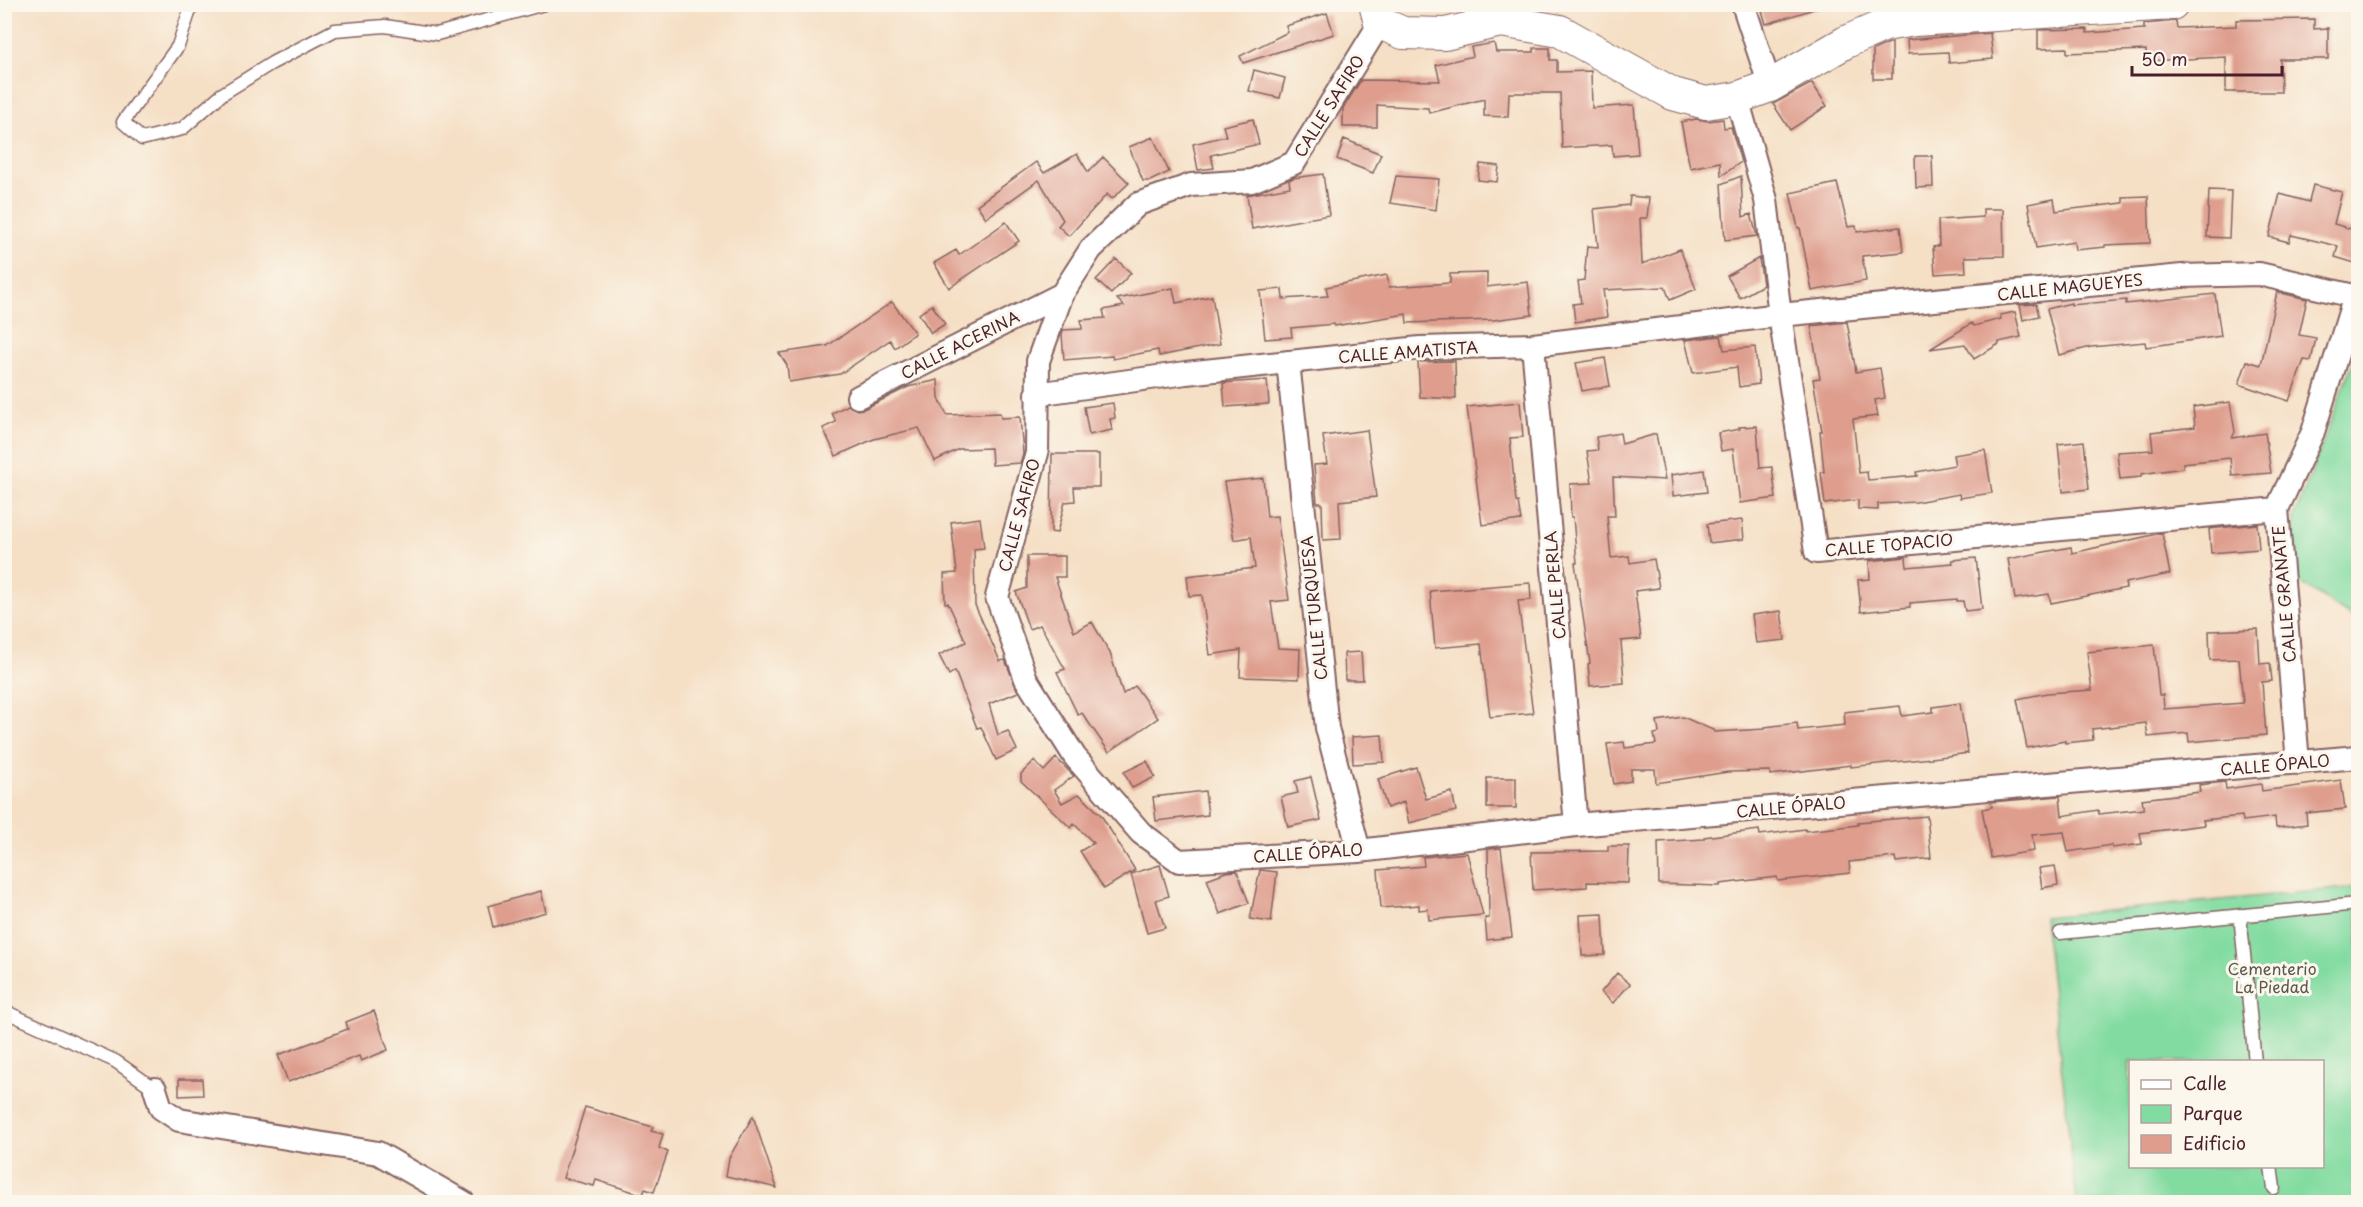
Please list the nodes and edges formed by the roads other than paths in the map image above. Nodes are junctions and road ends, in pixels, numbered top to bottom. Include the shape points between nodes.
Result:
1 (192, 4) edge
2 (544, 4) edge
3 (1743, 4) edge
4 (2172, 4) edge
5 (1913, 12) edge
6 (1378, 14) edge
7 (1770, 86) junction
8 (1737, 98) junction
9 (1062, 294) junction
10 (2357, 296) edge
11 (1780, 315) junction
12 (1533, 345) junction
13 (1288, 362) junction
14 (1036, 394) junction
15 (858, 397) dead end
16 (2277, 509) junction
17 (2358, 757) edge
18 (2298, 763) junction
19 (1576, 825) junction
20 (1359, 851) junction
21 (1224, 859) joint
22 (2358, 904) edge
23 (2240, 915) junction
24 (2060, 933) dead end
25 (4, 1011) edge
26 (2255, 1060) edge
27 (155, 1089) joint
28 (2271, 1168) edge
29 (2274, 1188) dead end
30 (464, 1203) edge

1 - 2 lane via 178,46 123,122 142,139 182,129 222,94 335,30 385,26 437,34
3 - 7 street
4 - 5 street
5 - 7 street via 1846,42
6 - 8 street via 1403,33 1445,34 1501,21 1560,31 1673,94 1706,103
6 - 9 street, CALLE SAFIRO via 1294,162 1251,182 1191,186 1137,204 1091,249
7 - 8 street
8 - 11 street, CALLE TOPACIO via 1766,200
9 - 14 street, CALLE SAFIRO via 1038,361
9 - 15 street, CALLE ACERINA
10 - 11 street, CALLE MAGUEYES via 2259,274 2182,276
10 - 16 street, CALLE GRANATE via 2313,432
11 - 12 street, CALLE AMATISTA
11 - 16 street, CALLE TOPACIO via 1816,552
12 - 13 street, CALLE AMATISTA via 1420,348
12 - 19 street, CALLE PERLA
13 - 14 street, CALLE AMATISTA
13 - 20 street, CALLE TURQUESA via 1327,728
14 - 21 street, CALLE SAFIRO via 1036,453 997,597 1026,679 1075,757 1141,833 1179,861
16 - 18 street, CALLE GRANATE
17 - 18 street, CALLE ÓPALO
18 - 19 street, CALLE ÓPALO
19 - 20 street, CALLE ÓPALO
20 - 21 street, CALLE ÓPALO
22 - 23 lane
23 - 24 lane
23 - 26 lane
25 - 27 lane via 115,1061
27 - 30 street via 161,1108 179,1120 378,1153
28 - 29 lane

